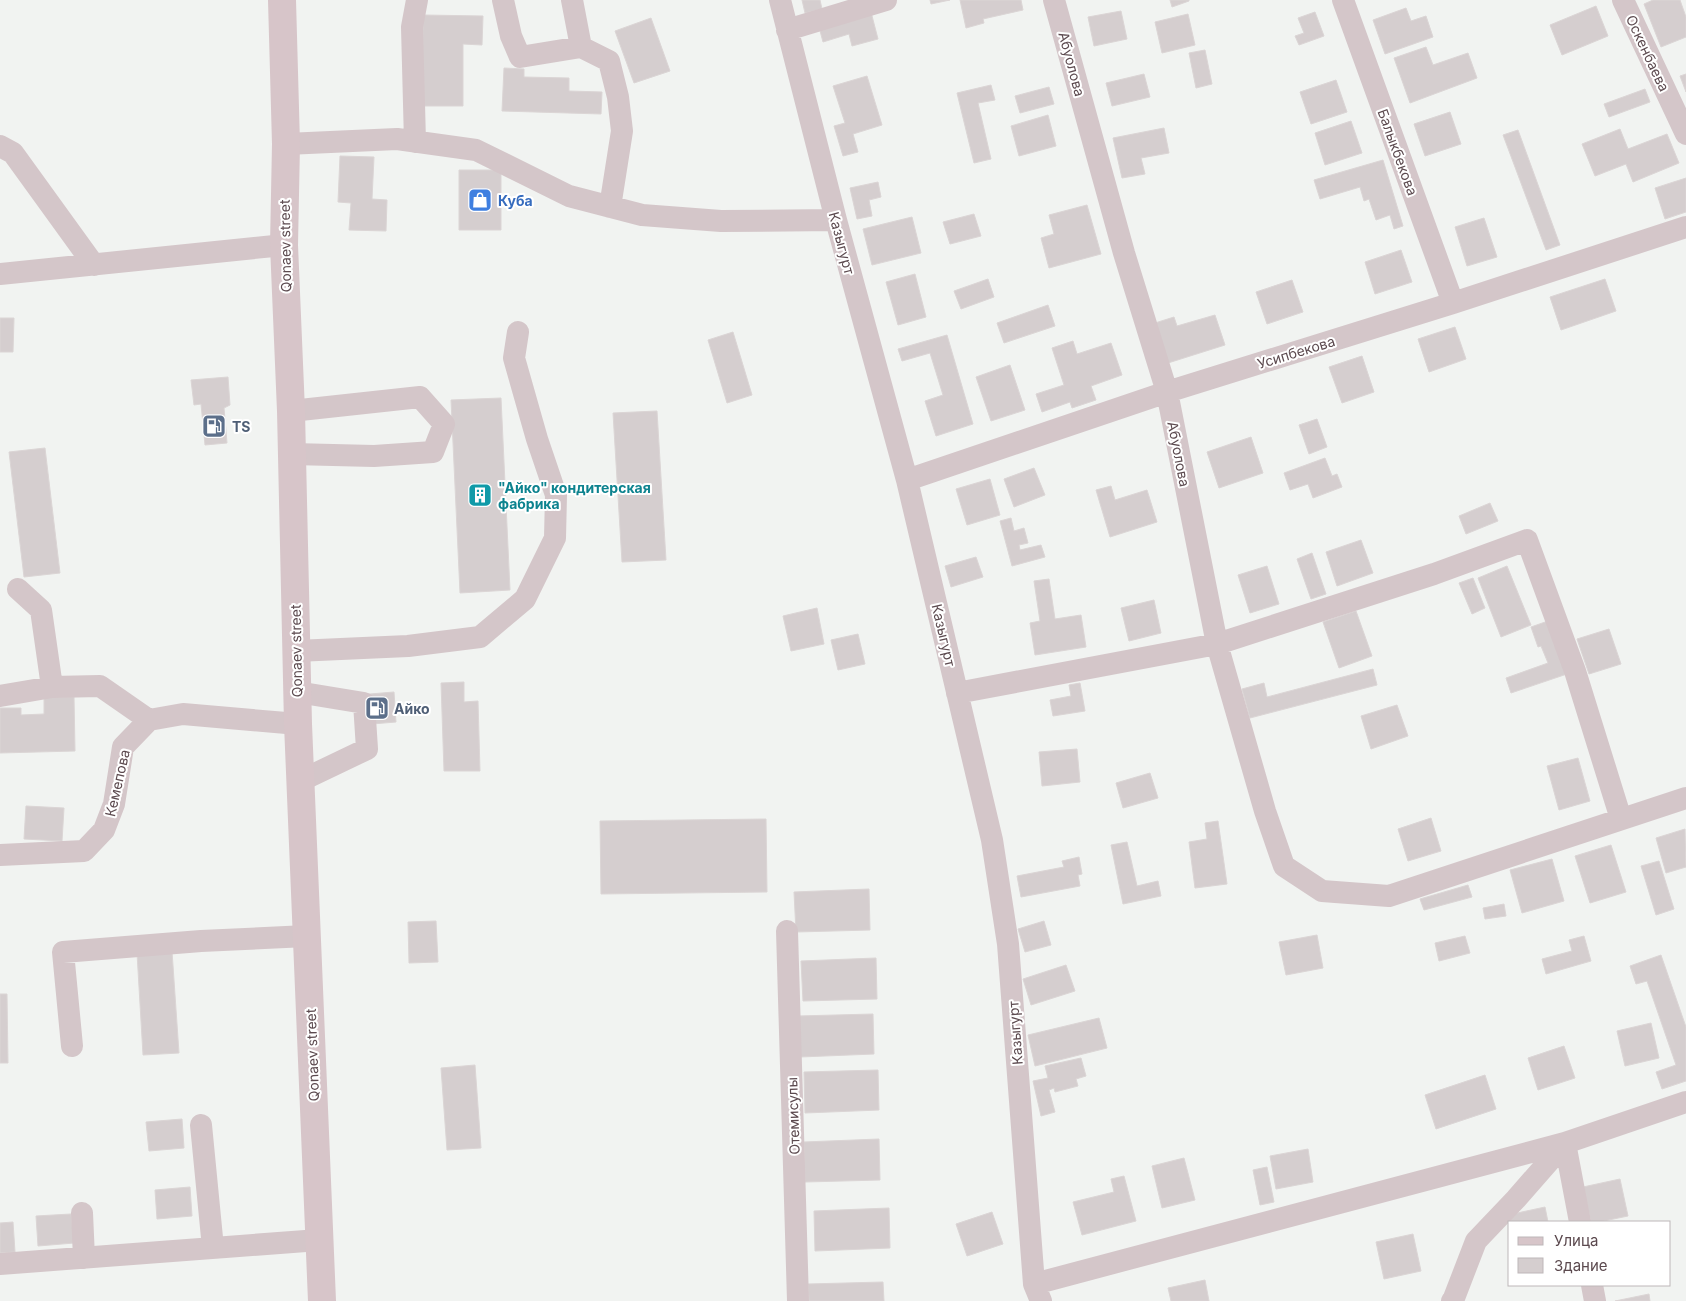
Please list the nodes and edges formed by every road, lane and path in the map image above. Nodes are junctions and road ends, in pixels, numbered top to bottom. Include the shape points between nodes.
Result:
1 (282, 0) edge
2 (417, 0) edge
3 (503, 0) edge
4 (572, 0) edge
5 (780, 0) edge
6 (886, 0) edge
7 (1054, 0) edge
8 (1343, 0) edge
9 (1623, 0) edge
10 (786, 30) junction
11 (581, 46) junction
12 (1686, 134) edge
13 (415, 142) junction
14 (286, 144) junction
15 (0, 146) edge
16 (610, 207) junction
17 (836, 220) junction
18 (1686, 227) edge
19 (284, 245) junction
20 (94, 266) junction
21 (0, 274) edge
22 (1453, 304) junction
23 (518, 332) dead end
24 (1167, 392) junction
25 (291, 411) junction
26 (292, 454) junction
27 (907, 480) junction
28 (18, 590) dead end
29 (1216, 644) junction
30 (296, 651) junction
31 (52, 687) junction
32 (297, 692) junction
33 (957, 694) junction
34 (0, 696) edge
35 (149, 720) junction
36 (298, 724) junction
37 (300, 780) junction
38 (1686, 798) edge
39 (1621, 819) junction
40 (0, 855) edge
41 (788, 931) dead end
42 (307, 936) junction
43 (72, 1046) dead end
44 (1686, 1102) edge
45 (200, 1125) dead end
46 (1565, 1143) junction
47 (82, 1212) dead end
48 (1580, 1221) edge
49 (319, 1240) junction
50 (213, 1248) junction
51 (84, 1258) junction
52 (0, 1264) edge
53 (1592, 1286) edge
54 (1037, 1292) edge
55 (322, 1301) edge
56 (798, 1301) edge
57 (1452, 1301) edge
58 (1595, 1301) edge

1 - 14 main road, Qonaev street
2 - 13 street via 412,27
3 - 11 street via 511,36 520,57
4 - 11 street
5 - 10 street, Казыгурт
6 - 10 street
7 - 24 street, Абуолова via 1124,253
8 - 22 street, Балыкбекова
9 - 12 street, Оскенбаева
10 - 17 street, Казыгурт
11 - 16 street via 609,61 618,97 622,130
13 - 14 street via 397,139
13 - 16 street via 476,150 568,196
14 - 19 main road, Qonaev street
15 - 20 street via 13,153
16 - 17 street via 642,215 721,221
17 - 27 street, Казыгурт
18 - 22 street, Усипбекова
19 - 20 street
19 - 25 main road, Qonaev street
20 - 21 street
22 - 24 street, Усипбекова
23 - 30 street via 514,358 556,495 555,538 525,599 480,637 408,646
24 - 27 street, Усипбекова
24 - 29 street, Абуолова
25 - 26 main road, Qonaev street
25 - 26 street via 420,397 444,424 433,452 374,456
26 - 30 main road, Qonaev street
27 - 33 street, Казыгурт
28 - 31 street via 41,610
29 - 33 street
29 - 39 street, Абуолова via 1284,866 1322,890 1389,896
29 - 39 street via 1434,574 1527,540 1575,671
30 - 32 main road, Qonaev street
31 - 34 street
31 - 35 street via 100,686
32 - 36 main road, Qonaev street
32 - 37 street via 364,703 367,749
33 - 54 street, Казыгурт via 992,840 1008,944
35 - 36 street via 183,714
35 - 40 street, Кемепова via 123,747 114,804 104,830 84,851
36 - 37 main road, Qonaev street
37 - 42 main road, Qonaev street
38 - 39 street
41 - 56 street, Отемисулы
42 - 43 street via 201,940 63,952
42 - 49 main road, Qonaev street
44 - 46 street
45 - 50 street
46 - 48 street
46 - 54 street
46 - 57 street via 1476,1241
47 - 51 street
49 - 50 street
49 - 55 main road, Qonaev street
50 - 51 street
51 - 52 street
53 - 58 street

